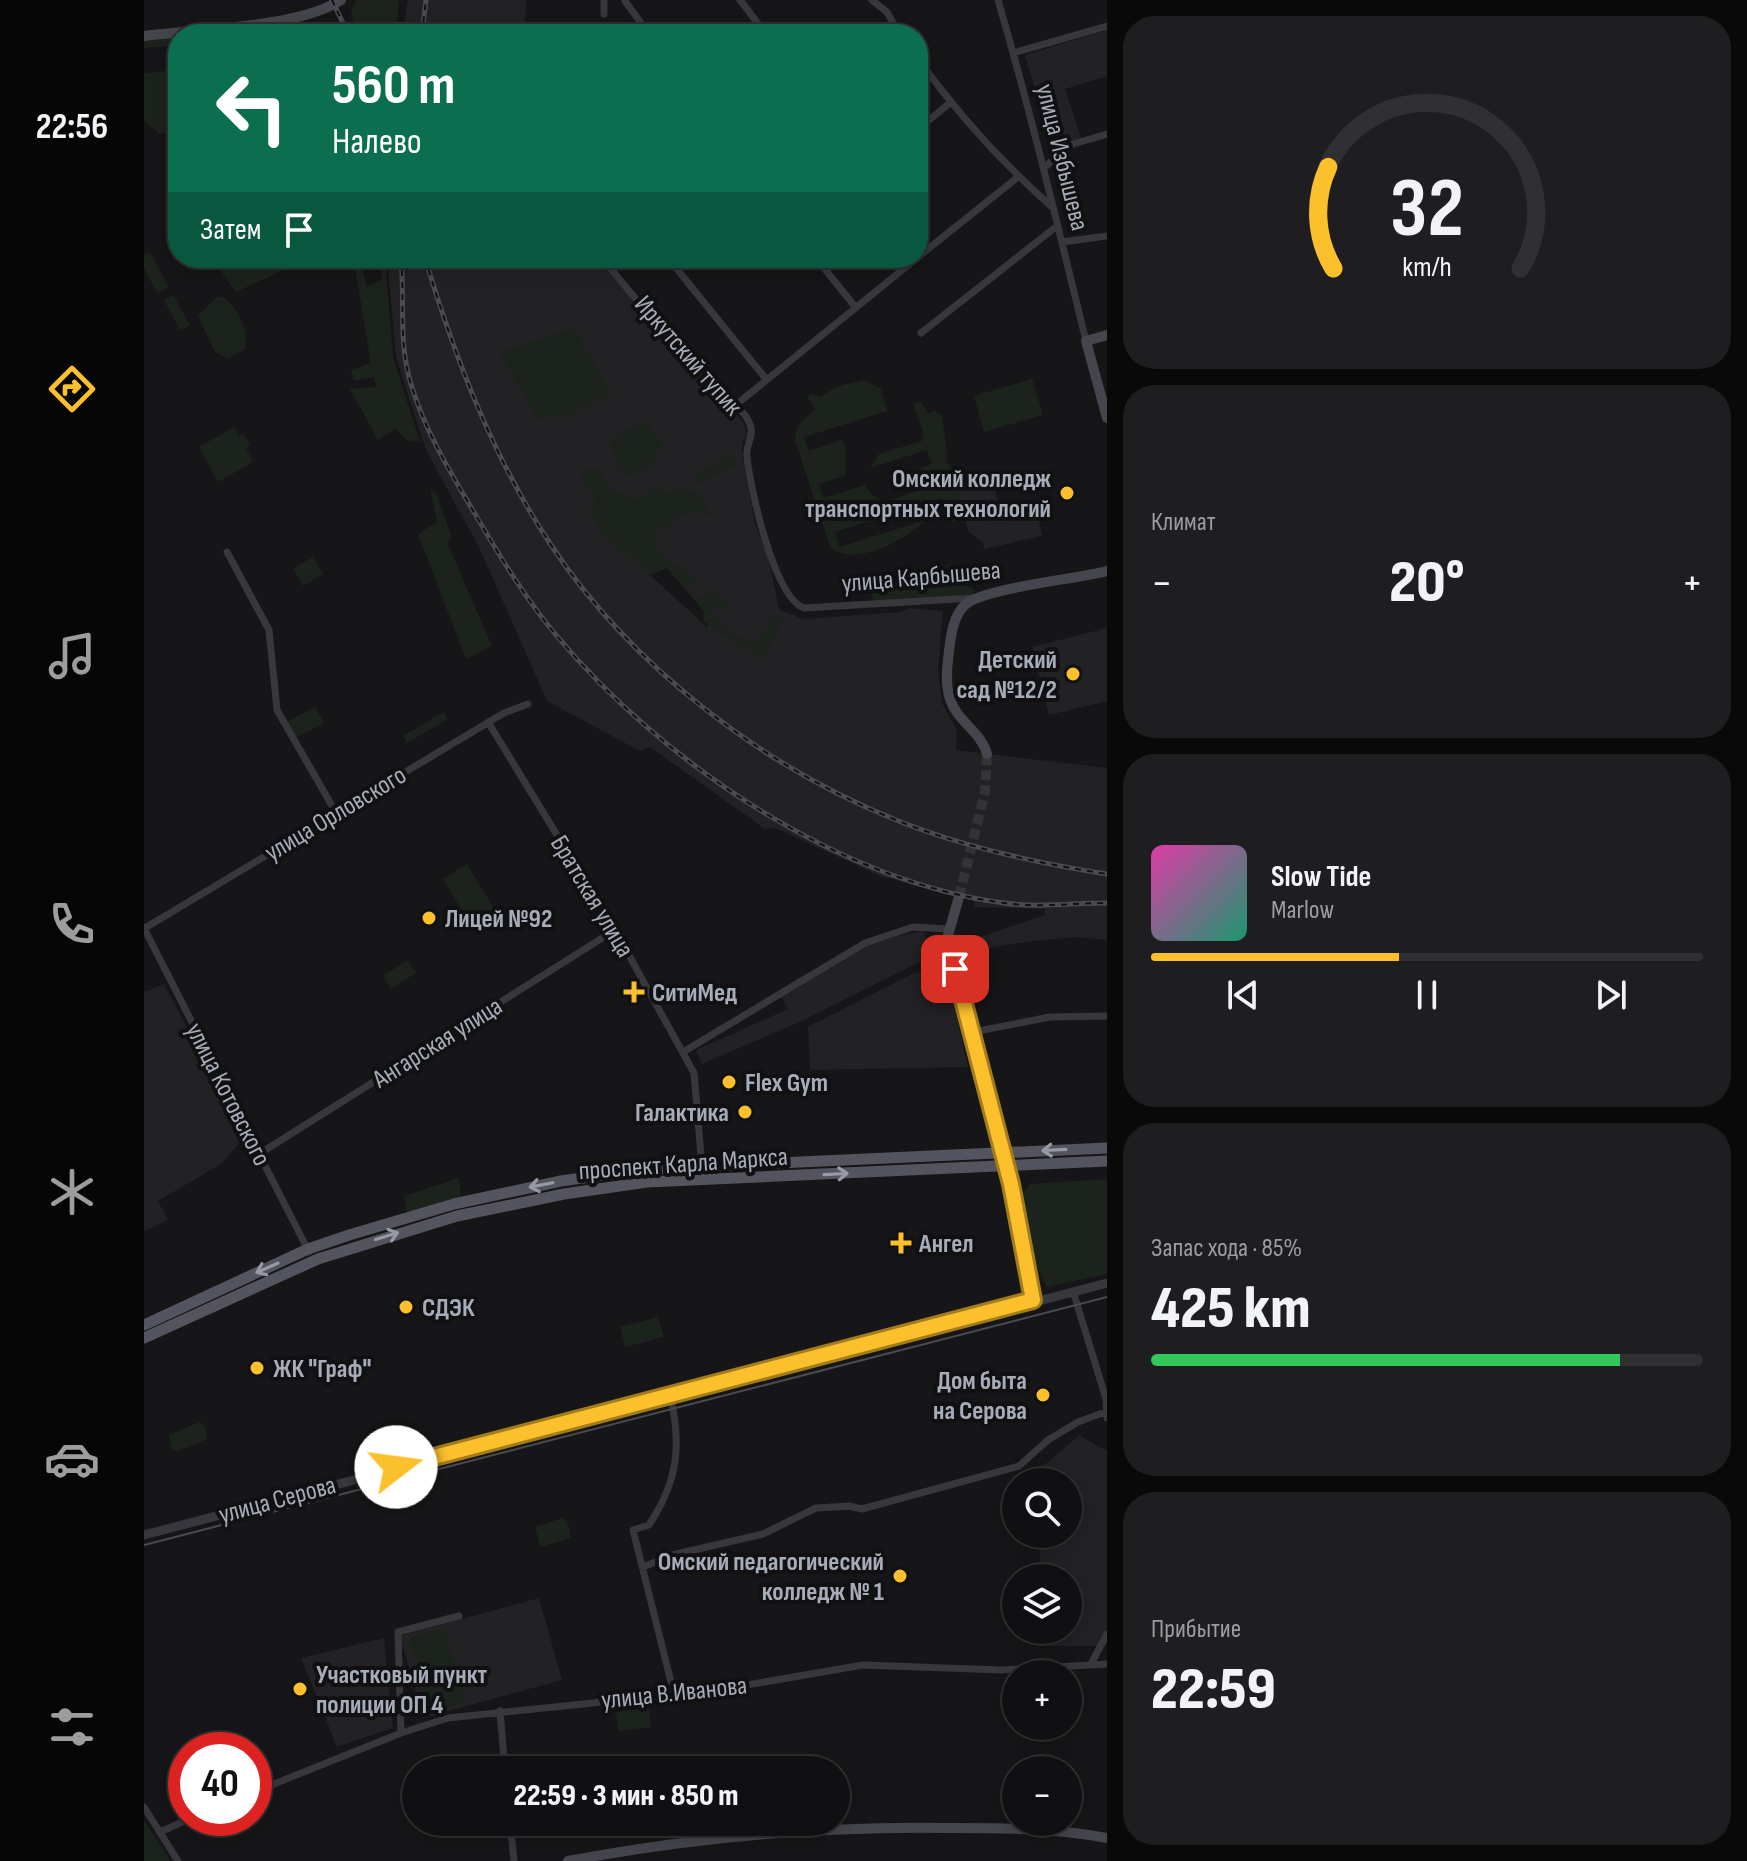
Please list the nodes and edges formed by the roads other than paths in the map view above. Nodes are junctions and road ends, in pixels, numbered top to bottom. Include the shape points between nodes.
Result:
1 (341, 0) edge
2 (604, 0) edge
3 (740, 0) edge
4 (872, 0) edge
5 (998, 0) edge
6 (625, 1) edge
7 (604, 14) dead end
8 (240, 24) edge
9 (642, 24) edge
10 (758, 24) edge
11 (893, 24) edge
12 (1107, 26) edge
13 (168, 33) edge
14 (144, 36) edge
15 (1013, 53) junction
16 (928, 73) edge
17 (950, 103) junction
18 (928, 121) edge
19 (1107, 134) edge
20 (1046, 166) junction
21 (1018, 177) junction
22 (1051, 206) junction
23 (1057, 226) junction
24 (1107, 236) edge
25 (1062, 242) junction
26 (928, 250) edge
27 (611, 268) edge
28 (676, 268) edge
29 (824, 268) edge
30 (906, 268) edge
31 (856, 308) junction
32 (921, 333) dead end
33 (1107, 335) edge
34 (1086, 341) junction
35 (766, 379) junction
36 (737, 404) junction
37 (1107, 418) edge
38 (227, 552) dead end
39 (1107, 571) edge
40 (789, 598) joint
41 (974, 598) junction
42 (528, 704) dead end
43 (488, 722) junction
44 (987, 754) tunnel mouth
45 (335, 811) junction
46 (959, 897) tunnel mouth
47 (144, 928) edge
48 (948, 929) junction
49 (615, 930) junction
50 (946, 942) tunnel mouth
51 (955, 969) tunnel mouth
52 (1107, 1016) edge
53 (973, 1032) junction
54 (683, 1052) junction
55 (1107, 1148) edge
56 (1002, 1153) junction
57 (259, 1154) junction
58 (1107, 1161) edge
59 (702, 1167) junction
60 (1006, 1167) junction
61 (310, 1255) junction
62 (1107, 1283) edge
63 (1073, 1291) junction
64 (1033, 1300) junction
65 (144, 1325) edge
66 (144, 1338) edge
67 (670, 1395) junction
68 (1106, 1415) edge
69 (144, 1535) edge
70 (643, 1567) junction
71 (459, 1616) dead end
72 (1107, 1634) edge
73 (1091, 1664) junction
74 (1107, 1664) edge
75 (674, 1694) junction
76 (500, 1711) junction
77 (401, 1733) junction
78 (504, 1756) edge
79 (272, 1785) edge
80 (144, 1807) edge
81 (168, 1828) edge
82 (160, 1832) junction
83 (511, 1836) edge
84 (1107, 1838) edge
85 (178, 1861) edge
86 (514, 1861) edge
87 (568, 1861) edge

1 - 8 main road via 323,10
2 - 7 street
3 - 10 street
4 - 11 street
5 - 15 street, улица Избышева
6 - 9 street
12 - 15 street
13 - 14 main road
15 - 20 street, улица Избышева
16 - 17 street
17 - 18 street
17 - 21 street
19 - 20 street via 1073,144
20 - 22 street, улица Избышева
21 - 22 street
21 - 26 street
22 - 23 street, улица Избышева
23 - 25 street, улица Избышева
23 - 32 street
24 - 25 street
25 - 34 street, улица Избышева
27 - 36 street, Иркутский тупик via 674,342 690,352 724,399
28 - 35 street
29 - 31 street
30 - 31 street
31 - 35 street
33 - 34 main road
34 - 37 main road, улица Избышева
35 - 36 street
36 - 40 street, Иркутский тупик via 753,435 746,454 760,523
38 - 45 street via 269,630 277,710
39 - 41 main road, улица Карбышева
40 - 41 street, улица Карбышева via 804,608
41 - 44 main road via 955,620 947,679 954,709 984,742
42 - 43 street, улица Орловского
43 - 45 street, улица Орловского
43 - 49 street, Братская улица
45 - 47 street, улица Орловского
46 - 48 main road
47 - 57 street, улица Котовского
48 - 50 main road
48 - 54 street via 913,927 865,943
49 - 54 street, Братская улица
49 - 57 street, Ангарская улица
51 - 53 main road
52 - 53 street via 1050,1017
53 - 56 main road
54 - 59 street, Братская улица via 697,1082
55 -> 56 main road, проспект Карла Маркса
56 - 59 main road, проспект Карла Маркса
56 - 60 main road
57 - 61 street, улица Котовского
58 - 60 main road, проспект Карла Маркса
59 -> 61 main road, проспект Карла Маркса via 627,1171 500,1193
61 -> 60 main road, проспект Карла Маркса via 457,1216 606,1187
60 - 64 street
61 -> 65 main road, проспект Карла Маркса
61 - 66 main road, проспект Карла Маркса
62 - 63 street, улица Серова
63 - 64 street, улица Серова
63 - 68 street via 1106,1399
64 - 67 street, улица Серова
67 - 69 street, улица Серова
67 - 70 street via 679,1444 662,1505 649,1525 633,1530
68 - 70 street via 1078,1422 1019,1466 862,1509 816,1508 763,1534
70 - 75 street
71 - 77 street via 398,1632
72 - 73 street
73 - 74 street, улица В.Иванова
73 - 75 street, улица В.Иванова via 1001,1670 863,1665
75 - 76 street, улица В.Иванова
76 - 77 street, улица В.Иванова via 448,1718
76 - 78 street
77 - 79 street, улица В.Иванова
80 - 82 street
81 - 82 street
82 - 85 street
83 - 86 street
84 - 87 main road via 1012,1828 859,1828 667,1845

